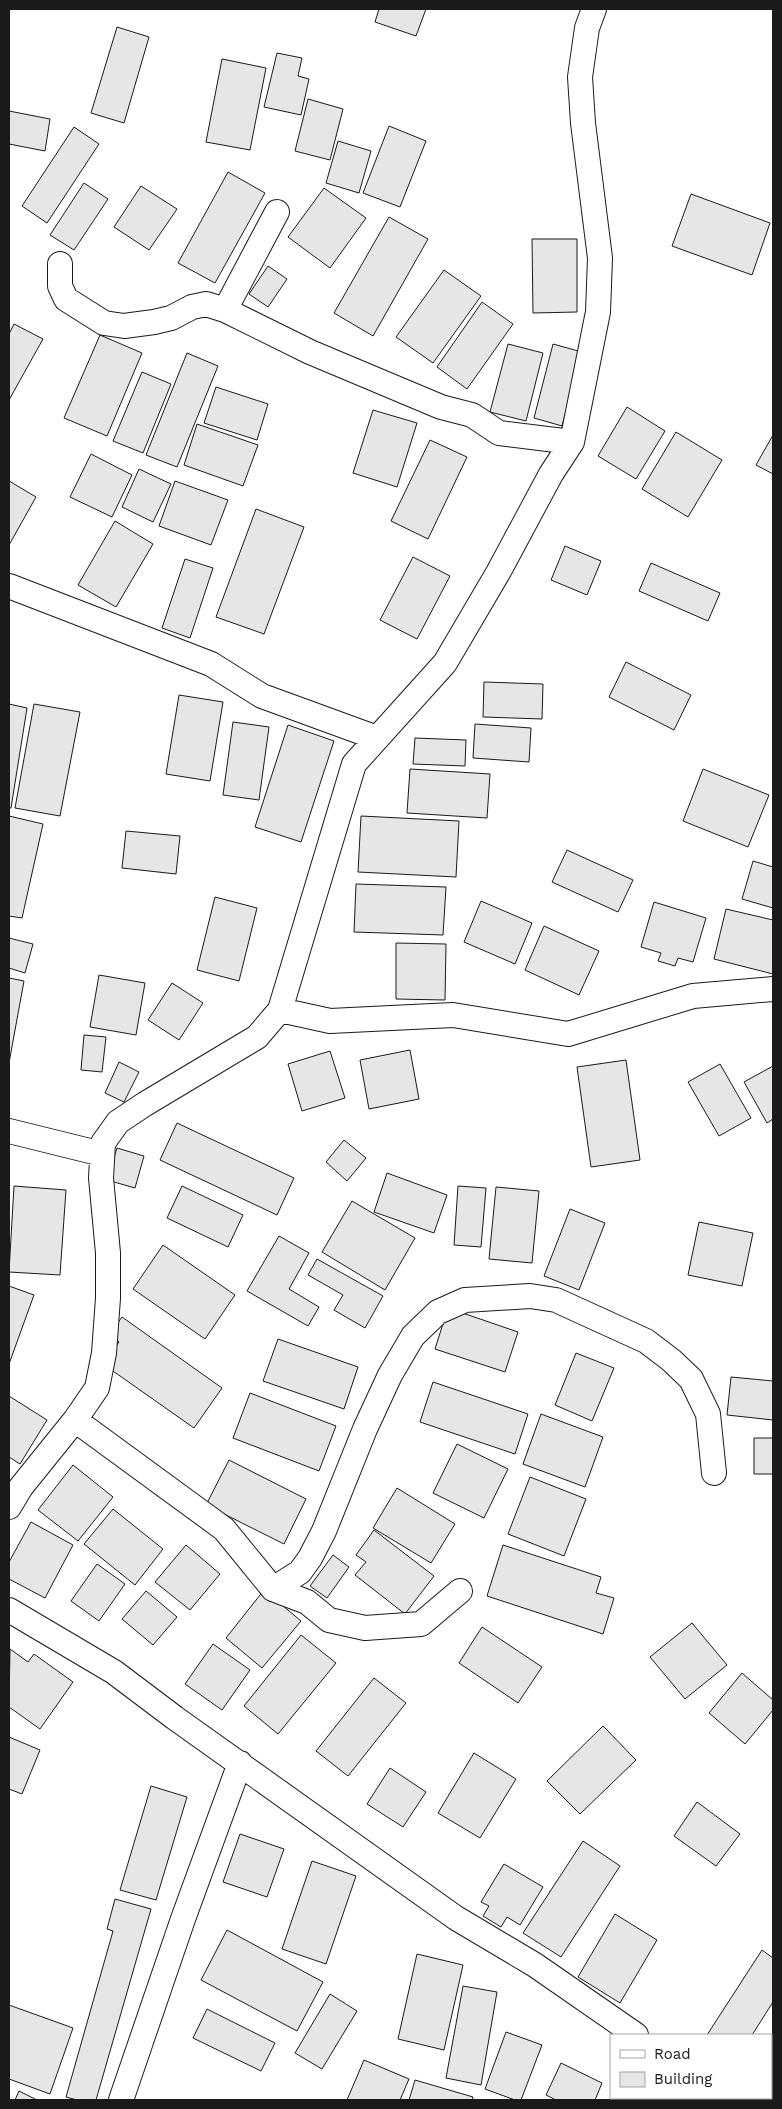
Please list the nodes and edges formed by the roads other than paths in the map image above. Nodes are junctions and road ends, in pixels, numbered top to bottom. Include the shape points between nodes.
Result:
1 (594, 9) edge
2 (277, 212) dead end
3 (60, 264) dead end
4 (225, 310) junction
5 (572, 442) junction
6 (9, 586) edge
7 (377, 738) junction
8 (773, 989) edge
9 (280, 1010) junction
10 (9, 1131) edge
11 (102, 1154) junction
12 (75, 1420) junction
13 (714, 1473) dead end
14 (10, 1503) edge
15 (273, 1589) junction
16 (460, 1591) dead end
17 (9, 1610) edge
18 (240, 1763) junction
19 (635, 2034) edge
20 (121, 2100) edge

1 - 5 street via 587,28 580,77 582,123 600,258 598,312
2 - 4 street
3 - 4 street via 60,286 66,299 104,323 124,326 154,322 206,304
4 - 5 street via 310,352 441,407 472,415 499,433
5 - 7 street via 445,663
6 - 7 street via 211,664 262,696
7 - 9 street via 354,764
8 - 9 street via 693,996 568,1034 453,1015 330,1021
9 - 11 street via 258,1037 118,1122 103,1143
10 - 11 street
11 - 12 street via 108,1253 104,1353 97,1388
12 - 14 street
12 - 15 street via 224,1530
13 - 15 street via 708,1414 691,1379 646,1342 556,1300 530,1296 465,1300 438,1312 413,1336 386,1384 310,1558 300,1572
15 - 16 street via 307,1602 329,1620 365,1628 421,1624
17 - 18 street via 114,1672
18 - 19 street via 456,1918 535,1965
18 - 20 street

